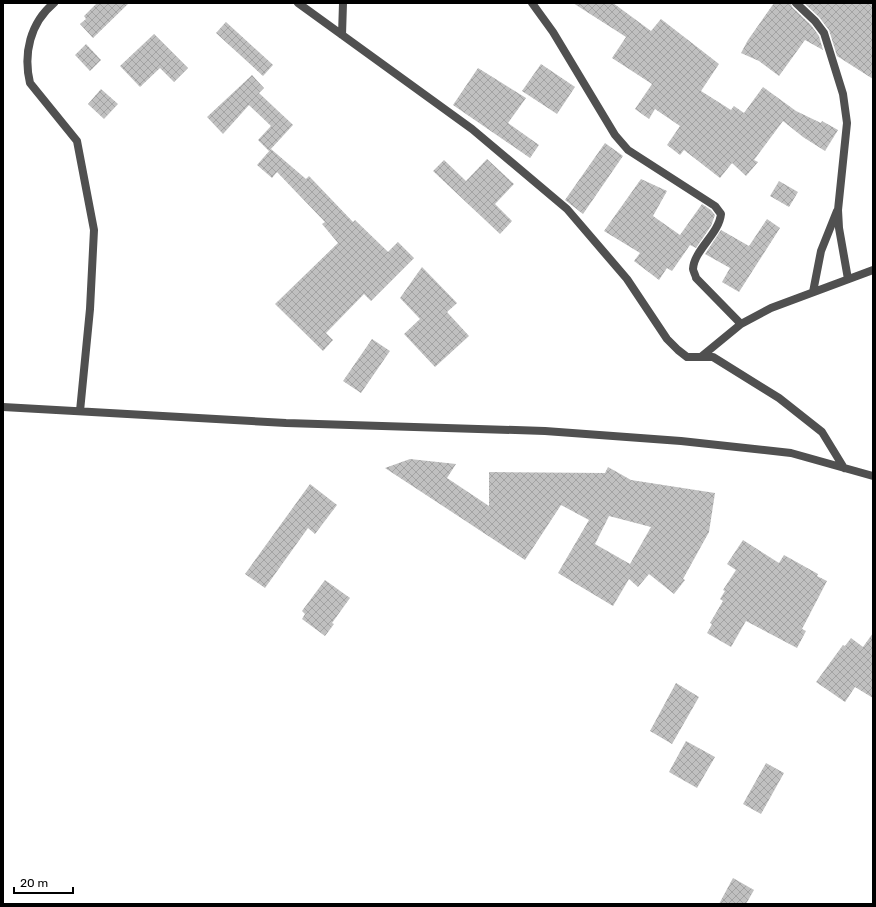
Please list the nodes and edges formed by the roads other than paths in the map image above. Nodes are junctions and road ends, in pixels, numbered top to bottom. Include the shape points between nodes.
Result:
1 (54, 3) edge
2 (298, 3) edge
3 (343, 3) edge
4 (532, 3) edge
5 (796, 3) edge
6 (342, 35) junction
7 (838, 210) junction
8 (873, 270) edge
9 (848, 279) junction
10 (813, 292) junction
11 (741, 324) junction
12 (702, 356) junction
13 (3, 407) edge
14 (80, 411) junction
15 (844, 468) junction
16 (873, 476) edge

1 - 14 street via 34,26 29,45 27,72 30,83 77,141 94,230 90,309
2 - 6 street
3 - 6 street
4 - 11 street via 553,32 615,135 628,150 715,206 721,214 720,222 698,255 693,269 696,278
5 - 7 street via 824,33 843,94 847,123
6 - 12 street via 472,129 567,209 627,279 667,339 687,357
7 - 9 street
7 - 10 street via 821,251
8 - 9 street
9 - 10 street
10 - 11 street via 771,308
11 - 12 street
12 - 15 street via 713,357 779,398 812,423 822,432
13 - 14 street
14 - 15 street via 286,423 545,431 674,440 791,453
15 - 16 street

